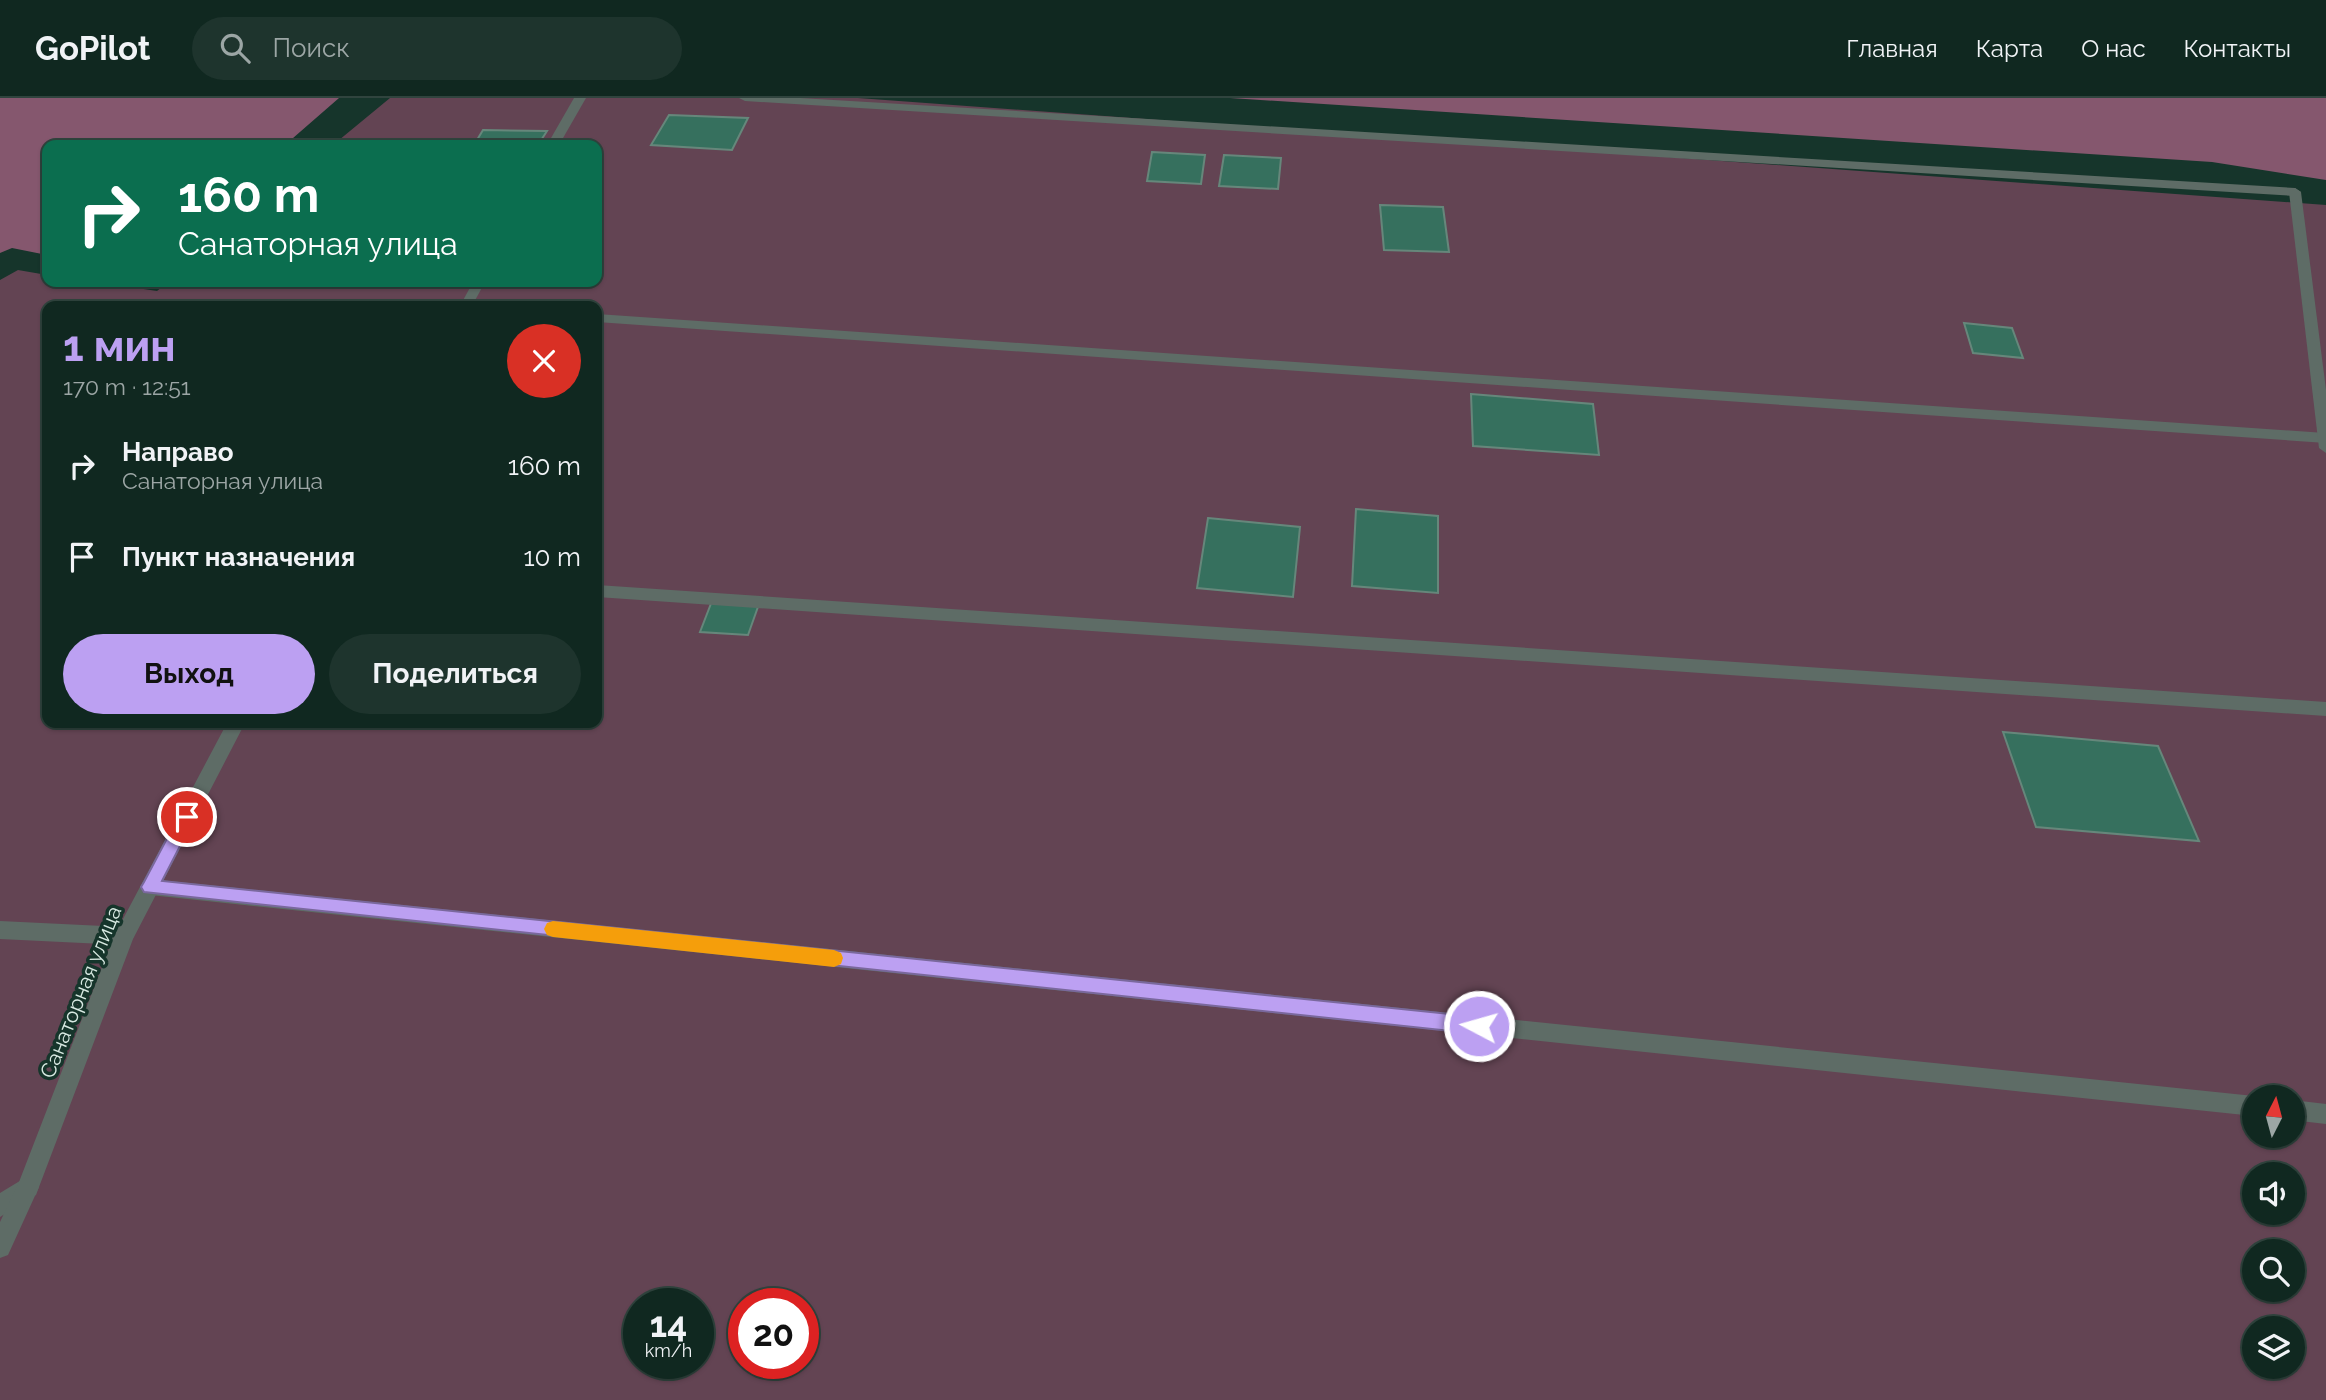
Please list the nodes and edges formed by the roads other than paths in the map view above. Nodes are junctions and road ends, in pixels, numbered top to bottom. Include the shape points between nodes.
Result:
1 (580, 98) edge
2 (745, 98) edge
3 (555, 140) edge
4 (602, 318) edge
5 (2325, 443) edge
6 (602, 591) edge
7 (2326, 709) edge
8 (233, 728) edge
9 (150, 887) junction
10 (0, 930) edge
11 (124, 936) junction
12 (2242, 1106) edge
13 (2305, 1112) edge
14 (2326, 1114) edge
15 (29, 1187) junction
16 (0, 1206) edge
17 (0, 1247) edge

1 - 3 street
2 - 5 street via 2295,192
4 - 5 street
6 - 7 street
8 - 9 street, Санаторная улица
9 - 11 street, Санаторная улица
9 - 12 street
10 - 11 street
11 - 15 street, Санаторная улица
13 - 14 street
15 - 16 street
15 - 17 street, Санаторная улица

